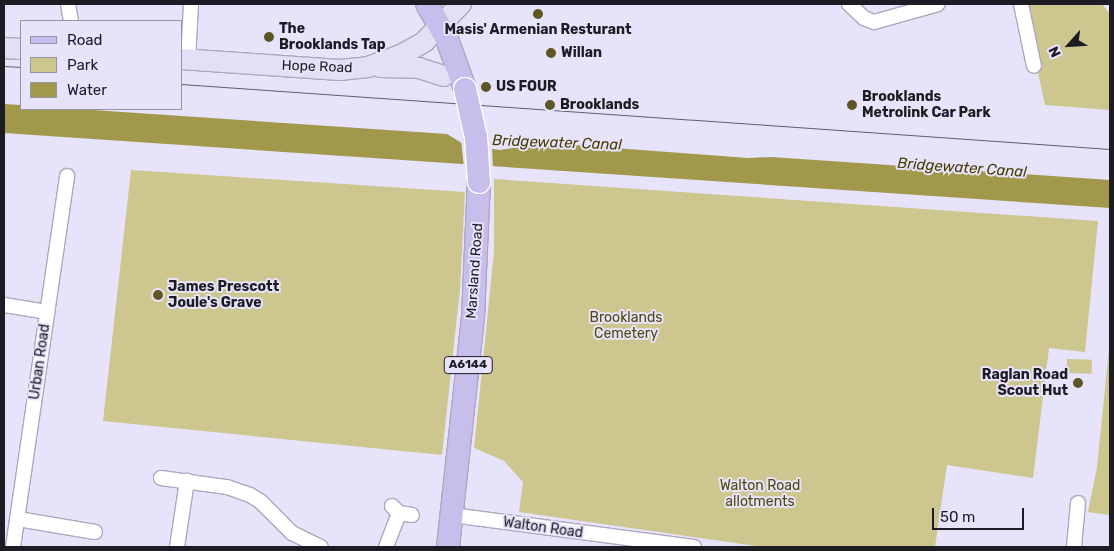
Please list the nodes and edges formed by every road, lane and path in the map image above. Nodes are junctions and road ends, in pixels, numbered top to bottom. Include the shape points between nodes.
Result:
1 (68, 4) edge
2 (191, 4) edge
3 (427, 4) edge
4 (461, 4) edge
5 (849, 4) edge
6 (938, 4) edge
7 (1020, 4) edge
8 (71, 20) edge
9 (441, 26) junction
10 (4, 48) edge
11 (20, 49) edge
12 (185, 59) edge
13 (1034, 66) dead end
14 (368, 67) junction
15 (444, 76) joint
16 (465, 89) junction
17 (67, 176) dead end
18 (4, 305) edge
19 (47, 312) junction
20 (161, 478) dead end
21 (187, 481) junction
22 (1078, 503) dead end
23 (401, 512) dead end
24 (452, 515) junction
25 (18, 519) junction
26 (95, 532) dead end
27 (13, 547) edge
28 (177, 547) edge
29 (321, 547) edge
30 (386, 547) edge
31 (448, 547) edge
32 (689, 547) edge
33 (1074, 547) edge

1 - 8 street
2 - 12 street
3 - 9 main road, Marsland Road / A6144
4 - 9 street, Hope Road
5 - 6 street via 864,18 874,22
7 - 13 street
9 - 14 street, Hope Road via 412,49
9 - 16 main road, Marsland Road / A6144
10 - 11 street
12 - 14 street, Hope Road via 340,70
14 - 15 street via 419,68
15 - 16 main road
16 - 24 main road, Marsland Road / A6144, bridge via 476,137 479,182 473,317
17 - 19 street, Urban Road
18 - 19 street
19 - 25 street, Urban Road
20 - 21 street
21 - 28 street
21 - 29 street via 250,494 292,533
22 - 33 street
23 - 30 street
24 - 31 main road, Marsland Road / A6144
24 - 32 street, Walton Road
25 - 26 street via 75,534
25 - 27 street, Urban Road

